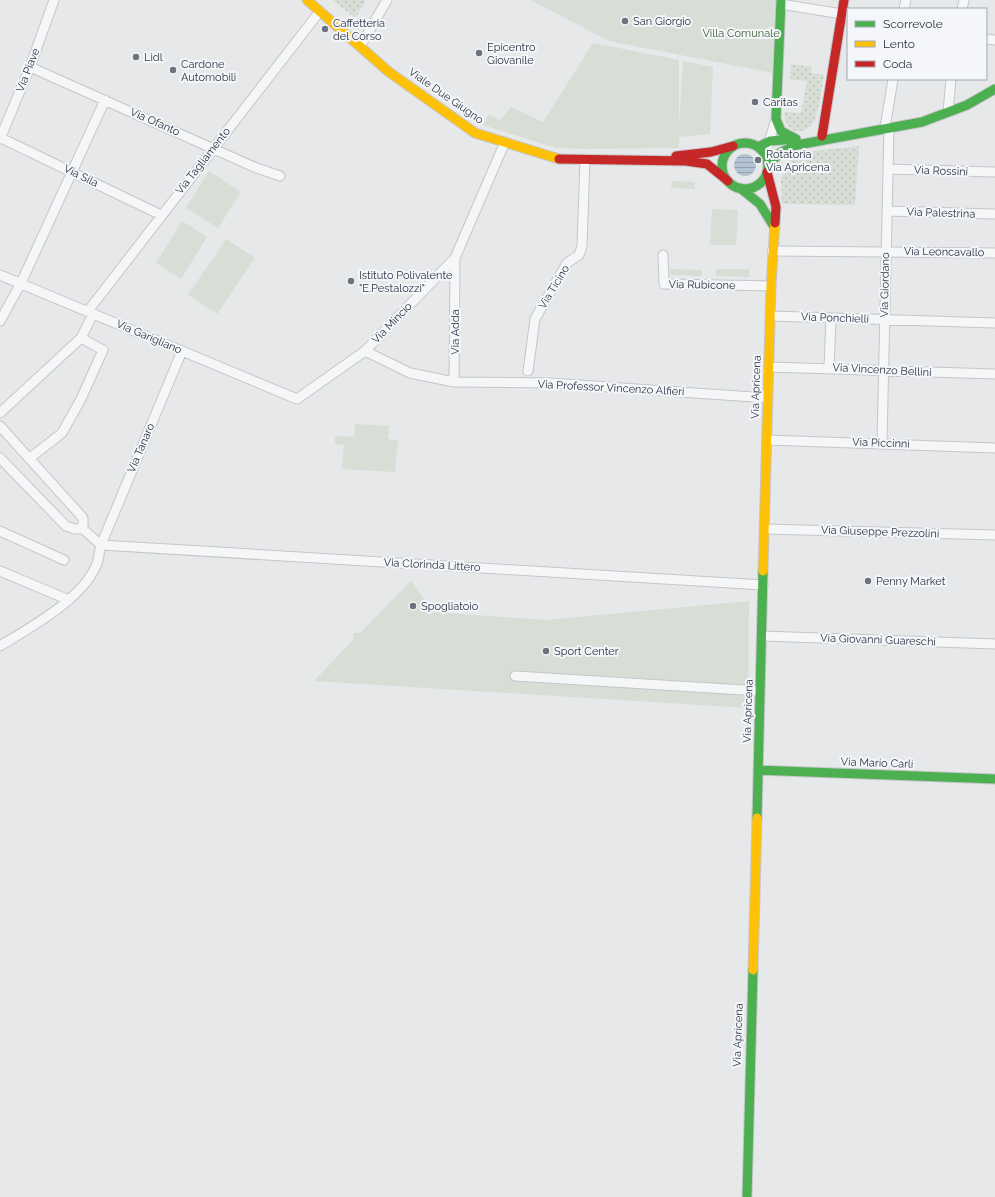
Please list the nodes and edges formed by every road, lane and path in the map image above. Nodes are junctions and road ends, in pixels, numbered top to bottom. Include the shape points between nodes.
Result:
1 (54, 0) edge
2 (307, 0) edge
3 (387, 0) edge
4 (844, 0) edge
5 (781, 2) edge
6 (320, 11) junction
7 (845, 14) edge
8 (361, 46) junction
9 (30, 67) junction
10 (893, 80) edge
11 (951, 80) edge
12 (995, 89) edge
13 (105, 100) junction
14 (948, 112) junction
15 (776, 119) junction
16 (887, 128) junction
17 (847, 134) junction
18 (822, 136) junction
19 (0, 139) edge
20 (796, 139) junction
21 (770, 141) junction
22 (505, 142) junction
23 (736, 145) junction
24 (758, 147) junction
25 (214, 148) junction
26 (765, 155) junction
27 (585, 159) junction
28 (644, 161) junction
29 (768, 169) junction
30 (888, 169) junction
31 (72, 172) junction
32 (995, 172) edge
33 (280, 176) dead end
34 (728, 181) junction
35 (740, 188) junction
36 (887, 211) junction
37 (995, 214) edge
38 (161, 215) junction
39 (773, 225) junction
40 (772, 251) junction
41 (886, 252) junction
42 (995, 253) edge
43 (663, 255) dead end
44 (455, 258) junction
45 (0, 275) edge
46 (20, 285) junction
47 (771, 286) junction
48 (90, 312) junction
49 (771, 316) junction
50 (831, 318) junction
51 (884, 320) junction
52 (0, 321) edge
53 (995, 323) edge
54 (81, 338) junction
55 (182, 351) junction
56 (365, 351) junction
57 (769, 367) junction
58 (829, 367) junction
59 (528, 371) dead end
60 (883, 371) junction
61 (995, 374) edge
62 (454, 382) junction
63 (768, 398) junction
64 (297, 399) joint
65 (0, 413) edge
66 (0, 426) edge
67 (767, 440) junction
68 (882, 443) junction
69 (995, 448) edge
70 (0, 458) edge
71 (30, 458) junction
72 (82, 528) junction
73 (765, 529) junction
74 (0, 531) edge
75 (995, 535) edge
76 (100, 545) junction
77 (64, 560) dead end
78 (0, 571) edge
79 (763, 585) junction
80 (69, 600) junction
81 (762, 636) junction
82 (995, 644) edge
83 (0, 646) edge
84 (515, 676) dead end
85 (760, 691) junction
86 (758, 770) junction
87 (995, 779) edge
88 (747, 1197) edge

1 - 9 street, Via Piave
2 - 6 main road, Viale Due Giugno
3 - 8 street
4 - 7 main road
5 - 7 street
5 - 15 main road
6 - 8 main road, Viale Due Giugno
6 - 25 street, Via Tagliamento
7 - 18 main road
8 - 22 main road, Viale Due Giugno via 389,72 475,133
9 - 13 street, Via Ofanto
9 - 19 street, Via Piave
10 - 16 street, Via Giordano
11 - 14 street
12 - 14 main road via 967,105
13 - 25 street, Via Ofanto
13 - 31 street
14 - 16 main road via 922,122
15 - 20 main road via 781,131
15 - 21 street
16 - 17 main road
16 - 30 street, Via Giordano
17 - 18 main road
17 - 29 main road via 785,149 772,158
18 - 20 main road
19 - 31 street, Via Sila
20 - 21 main road
21 - 24 main road
21 - 26 street
22 - 27 main road, Viale Due Giugno via 558,158
22 - 44 street, Via Mincio
23 - 24 main road, Viale Due Giugno via 751,144
23 - 28 main road, Viale Due Giugno via 711,152
23 - 34 main road via 725,154 723,161 724,175
24 - 26 main road
25 - 33 street, Via Ofanto
25 - 38 street, Via Tagliamento
26 - 29 main road
27 - 28 main road, Viale Due Giugno
27 - 59 street, Via Ticino via 582,246 579,255 567,263 535,319
28 - 34 main road, Viale Due Giugno via 707,164
29 - 35 main road via 760,184
29 - 39 main road, Via Apricena via 776,207
30 - 32 street, Via Rossini
30 - 36 street, Via Giordano
31 - 38 street, Via Sila
31 - 46 street
34 - 35 main road, Viale Due Giugno
35 - 39 main road via 765,209
36 - 37 street, Via Palestrina
36 - 41 street, Via Giordano
38 - 48 street, Via Tagliamento
39 - 40 main road, Via Apricena
40 - 41 street, Via Leoncavallo
40 - 47 main road, Via Apricena
41 - 42 street, Via Leoncavallo
41 - 51 street, Via Giordano
43 - 47 street, Via Rubicone via 664,284
44 - 56 street, Via Mincio
44 - 62 street, Via Adda
45 - 46 street, Via Garigliano
46 - 48 street, Via Garigliano
46 - 52 street
47 - 49 main road, Via Apricena
48 - 54 street, Via Tagliamento
48 - 55 street, Via Garigliano
49 - 50 street, Via Ponchielli
49 - 57 main road, Via Apricena
50 - 51 street, Via Ponchielli
50 - 58 street
51 - 53 street, Via Ponchielli
51 - 60 street, Via Giordano
54 - 65 street
54 - 71 street via 103,350 62,433
55 - 64 street, Via Garigliano
55 - 76 street, Via Tanaro
56 - 62 street, Via Professor Vincenzo Alfieri via 410,373
56 - 64 street, Via Mincio
57 - 58 street, Via Vincenzo Bellini
57 - 63 main road, Via Apricena
58 - 60 street, Via Vincenzo Bellini
60 - 61 street, Via Vincenzo Bellini
60 - 68 street, Via Giordano
62 - 63 street, Via Professor Vincenzo Alfieri via 550,384
63 - 67 main road, Via Apricena
66 - 71 street
67 - 68 street, Via Piccinni
67 - 73 main road, Via Apricena
68 - 69 street, Via Piccinni
70 - 72 street via 66,526
71 - 72 street via 83,518
72 - 76 street
73 - 75 street, Via Giuseppe Prezzolini
73 - 79 main road, Via Apricena
74 - 77 street
76 - 79 street, Via Clorinda Littero
76 - 80 street, Via Tanaro via 96,566
78 - 80 street
79 - 81 main road, Via Apricena
80 - 83 street, Via Tanaro
81 - 82 street, Via Giovanni Guareschi
81 - 85 main road, Via Apricena
84 - 85 street
85 - 86 main road, Via Apricena
86 - 87 main road, Via Mario Carli
86 - 88 main road, Via Apricena

